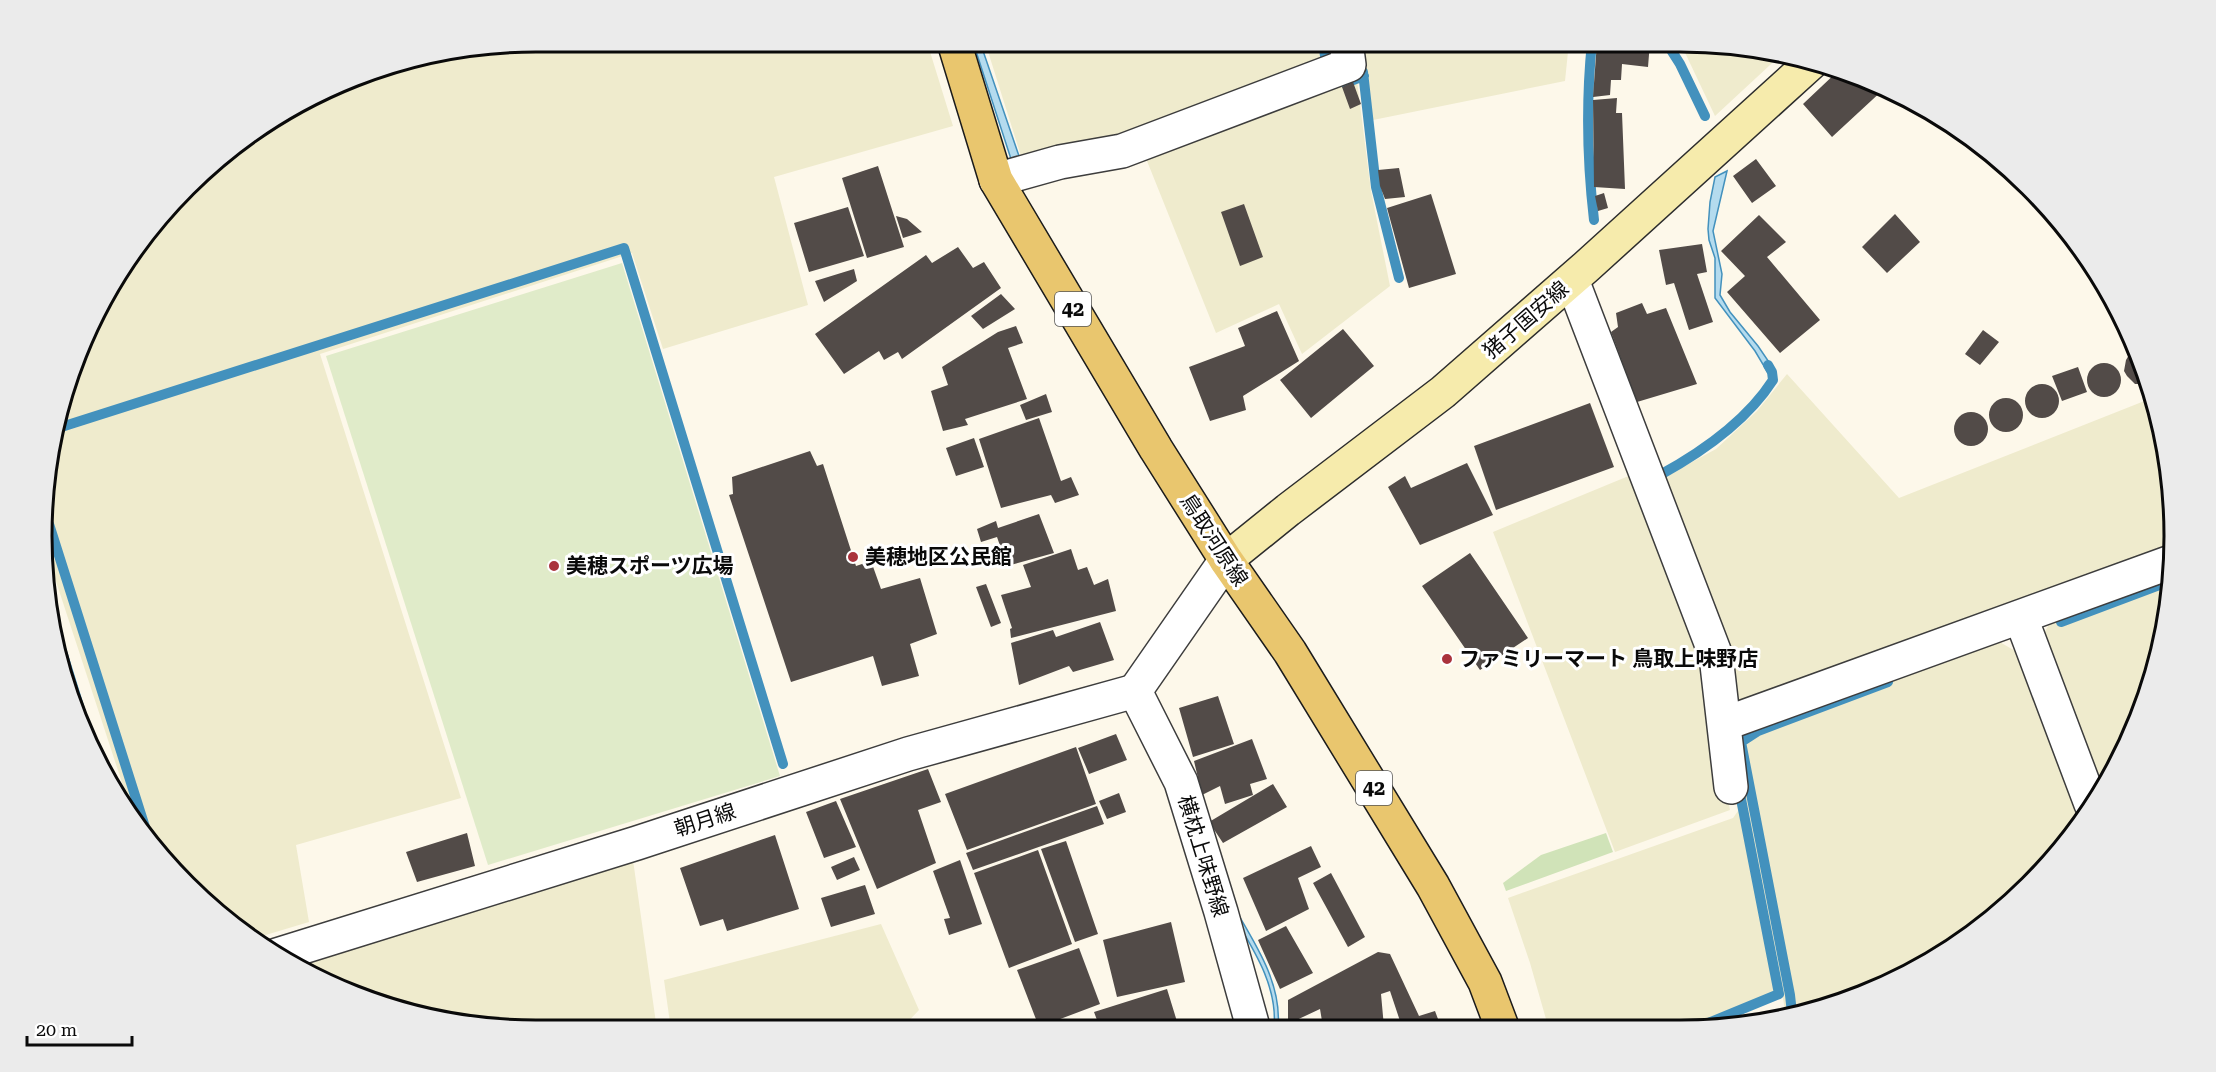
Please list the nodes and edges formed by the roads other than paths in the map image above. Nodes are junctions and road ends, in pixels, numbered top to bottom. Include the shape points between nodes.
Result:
1 (957, 52) edge
2 (1347, 52) edge
3 (1804, 69) edge
4 (996, 180) junction
5 (1572, 280) junction
6 (1226, 560) junction
7 (2162, 565) edge
8 (2021, 618) junction
9 (1134, 691) junction
10 (1724, 724) junction
11 (1731, 787) dead end
12 (2088, 796) edge
13 (288, 951) edge
14 (1251, 1020) edge
15 (1499, 1020) edge

1 - 4 main road, 鳥取河原線 / 42
2 - 4 street via 1349,65 1122,151 1060,162
3 - 5 main road, 猪子国安線
4 - 6 main road, 鳥取河原線 / 42
5 - 6 main road, 猪子国安線 via 1443,392
5 - 10 street via 1716,656
6 - 9 street
6 - 15 main road, 鳥取河原線 / 42 via 1290,652 1433,886 1485,982
7 - 8 street
8 - 10 street
8 - 12 street
9 - 13 street, 朝月線 via 908,754
9 - 14 street, 横枕上味野線 via 1180,782
10 - 11 street

